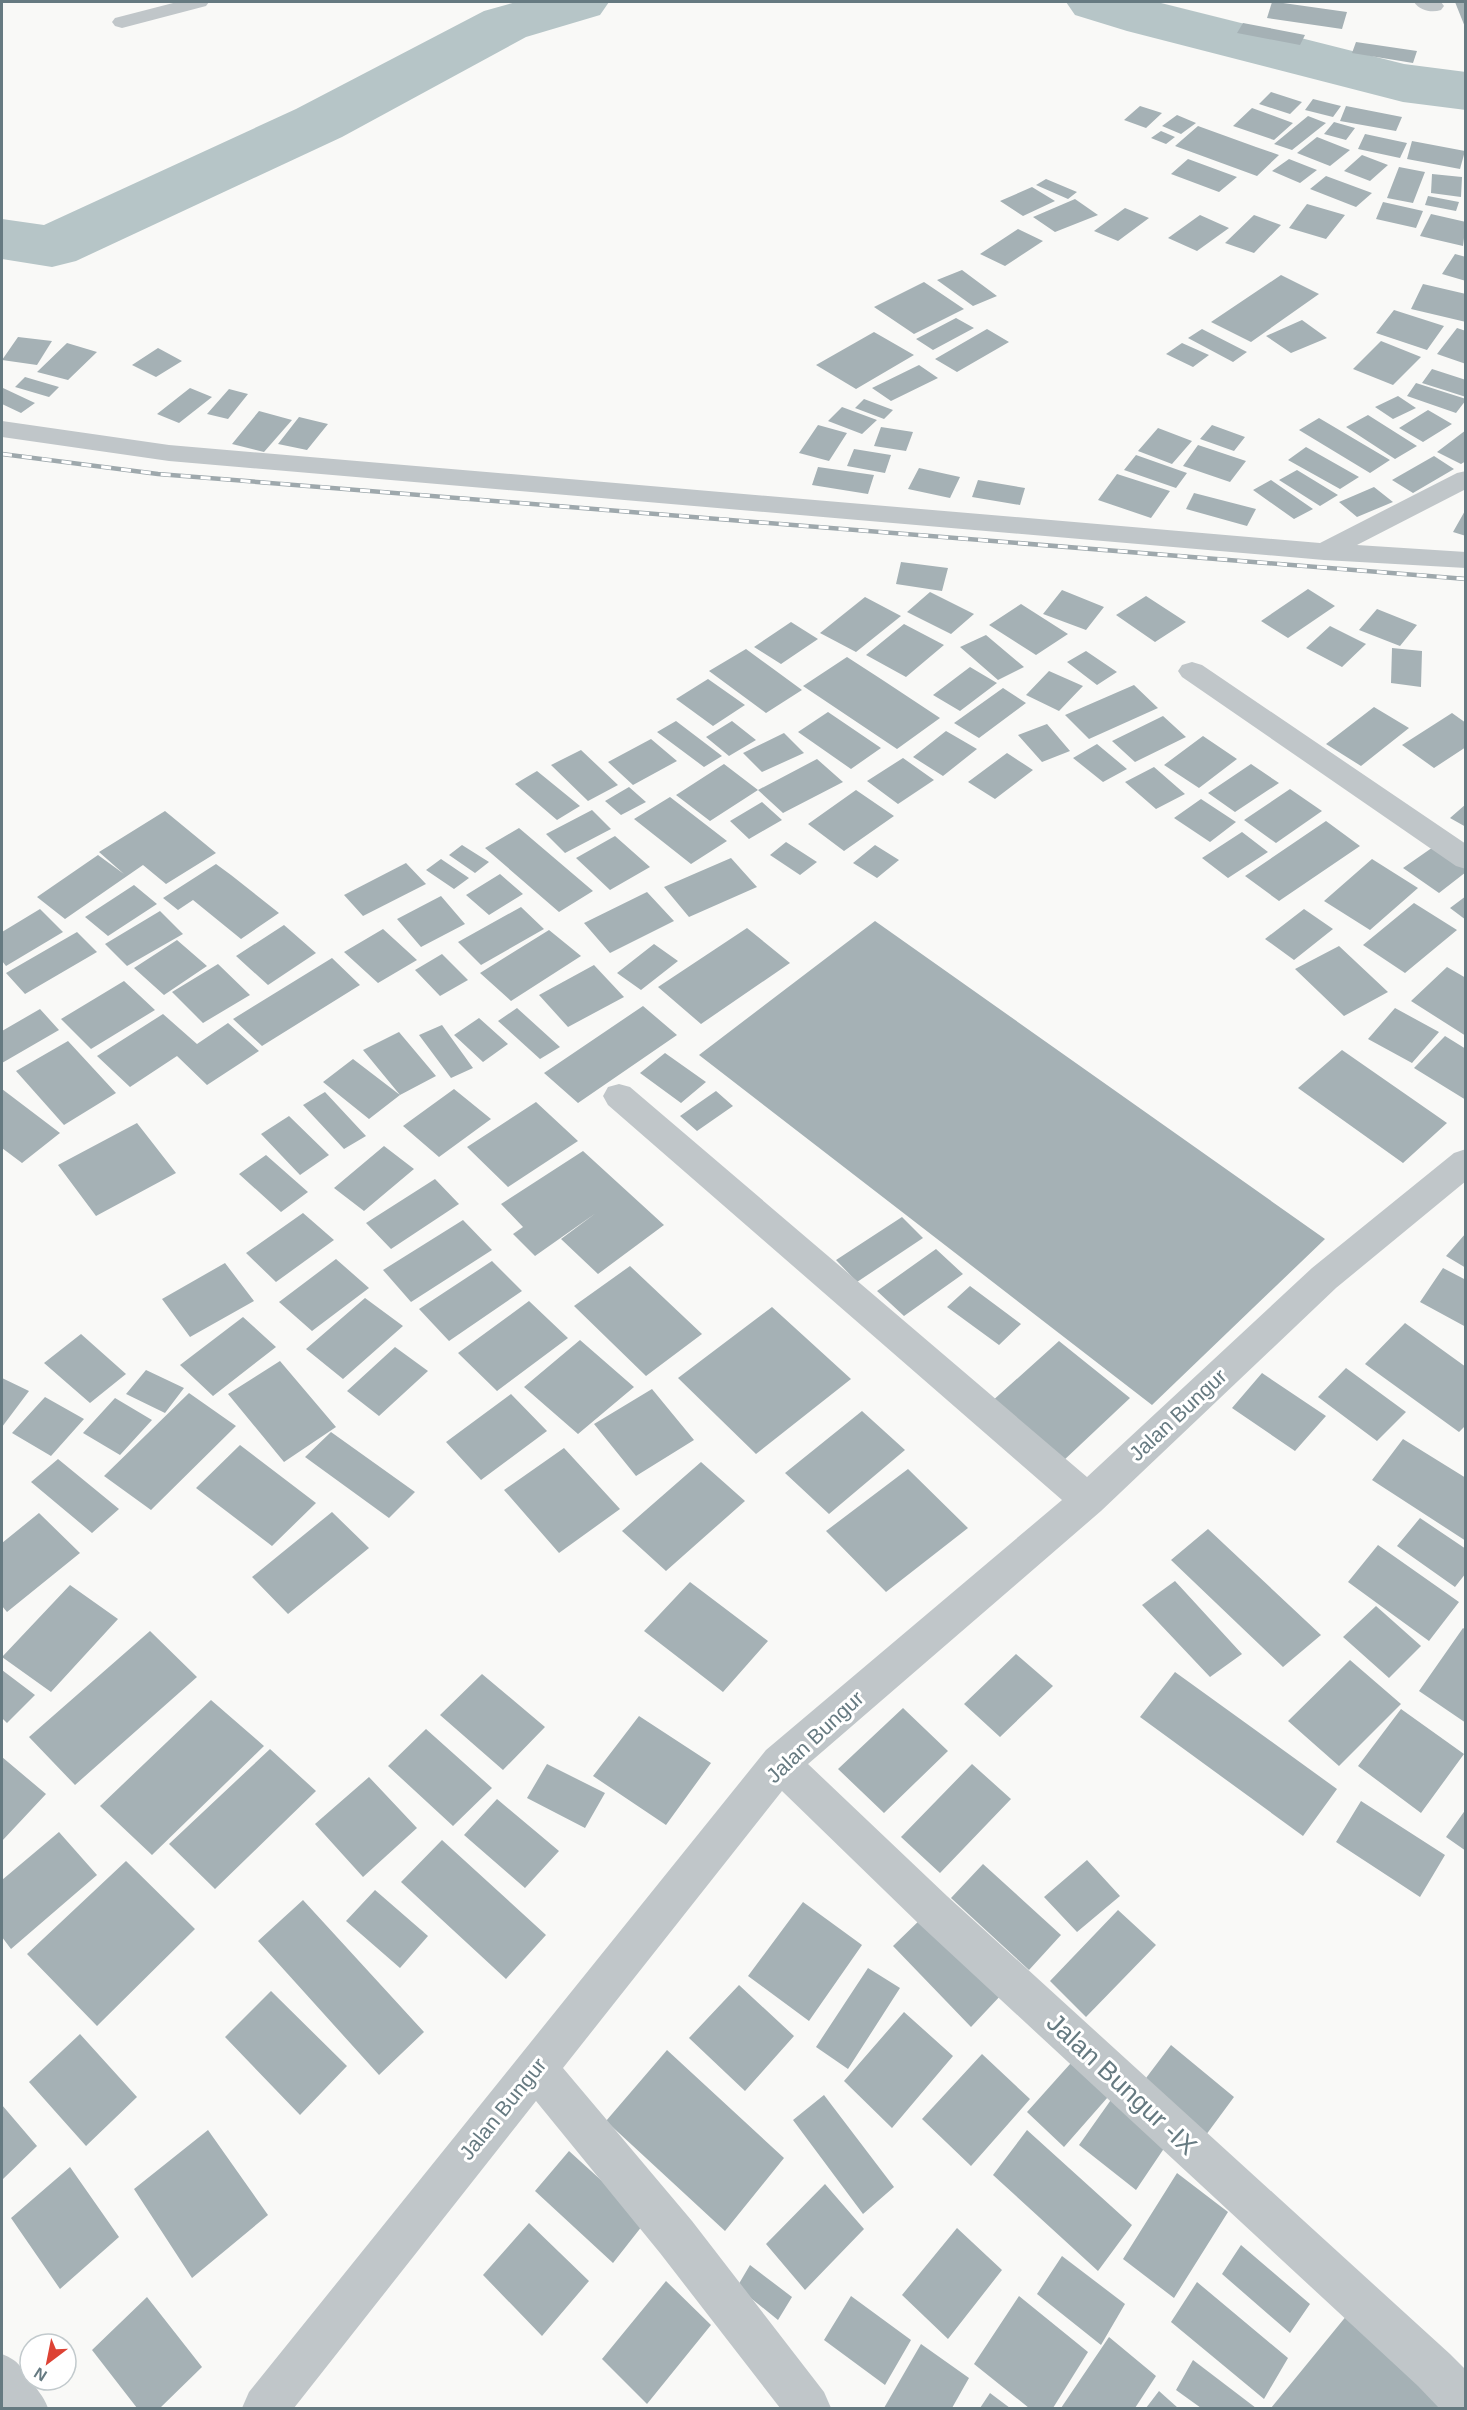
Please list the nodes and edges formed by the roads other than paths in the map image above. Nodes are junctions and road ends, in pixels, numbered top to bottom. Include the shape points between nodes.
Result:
1 (199, 2) edge
2 (122, 22) dead end
3 (2, 429) edge
4 (1466, 479) edge
5 (1323, 552) junction
6 (1466, 560) edge
7 (1192, 671) dead end
8 (1466, 859) edge
9 (619, 1095) dead end
10 (1466, 1162) edge
11 (1088, 1500) junction
12 (780, 1763) junction
13 (536, 2068) junction
14 (2, 2377) edge
15 (1466, 2404) edge
16 (25, 2409) edge
17 (265, 2409) edge
18 (808, 2409) edge

1 - 2 street
3 - 5 street via 169,453
4 - 5 street
5 - 6 street
7 - 8 street
9 - 11 street
10 - 11 street, Jalan Bungur via 1324,1278
11 - 12 street, Jalan Bungur
12 - 13 street, Jalan Bungur
12 - 15 street, Jalan Bungur -IX
13 - 17 street, Jalan Bungur
13 - 18 street via 676,2237
14 - 16 street

